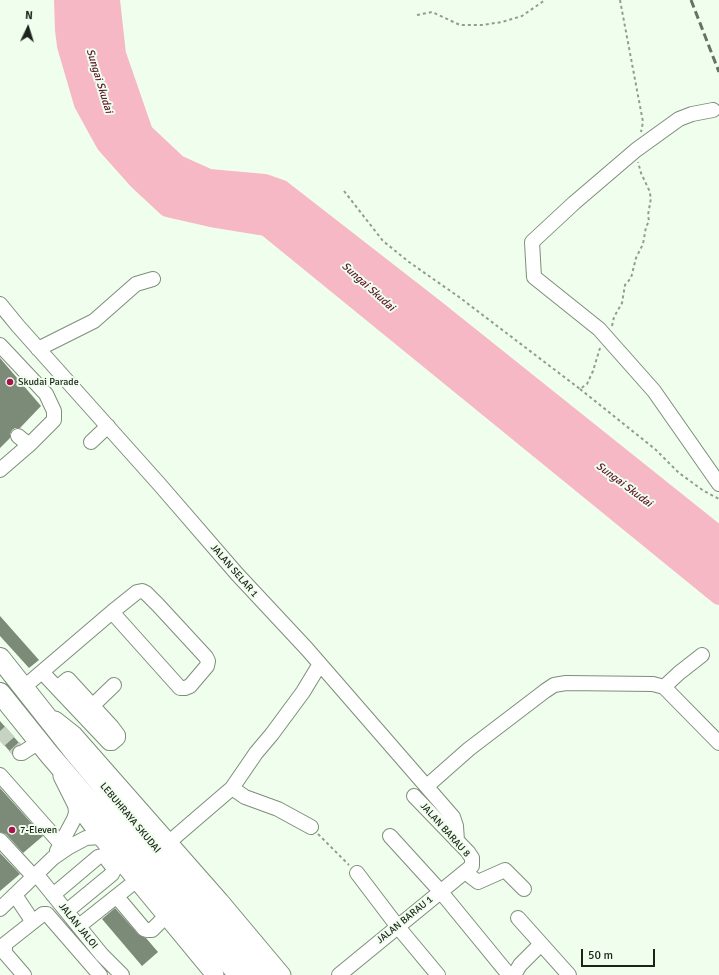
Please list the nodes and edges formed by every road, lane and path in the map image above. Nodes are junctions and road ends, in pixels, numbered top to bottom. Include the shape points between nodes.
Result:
1 (545, 0) edge
2 (620, 0) edge
3 (417, 15) dead end
4 (713, 110) dead end
5 (636, 150) junction
6 (344, 191) dead end
7 (153, 279) dead end
8 (0, 304) edge
9 (606, 338) junction
10 (0, 345) edge
11 (38, 349) junction
12 (580, 389) junction
13 (108, 426) junction
14 (91, 442) dead end
15 (0, 470) edge
16 (719, 484) edge
17 (719, 499) edge
18 (112, 612) junction
19 (702, 655) dead end
20 (0, 658) edge
21 (320, 664) junction
22 (42, 672) junction
23 (114, 684) dead end
24 (23, 688) junction
25 (664, 688) junction
26 (1, 696) edge
27 (40, 709) junction
28 (719, 743) edge
29 (44, 748) junction
30 (20, 753) dead end
31 (0, 775) edge
32 (427, 786) junction
33 (232, 788) junction
34 (414, 796) dead end
35 (76, 802) junction
36 (311, 827) joint
37 (390, 836) dead end
38 (101, 837) junction
39 (0, 840) edge
40 (457, 841) junction
41 (168, 843) junction
42 (61, 844) junction
43 (53, 858) junction
44 (468, 869) junction
45 (357, 873) joint
46 (36, 876) junction
47 (137, 880) junction
48 (524, 889) dead end
49 (441, 892) junction
50 (15, 895) junction
51 (53, 895) junction
52 (117, 897) junction
53 (0, 908) edge
54 (67, 911) junction
55 (166, 916) junction
56 (518, 918) dead end
57 (33, 922) junction
58 (79, 926) junction
59 (398, 927) junction
60 (226, 932) junction
61 (541, 944) junction
62 (24, 975) edge
63 (100, 975) edge
64 (122, 975) edge
65 (215, 975) edge
66 (239, 975) edge
67 (262, 975) edge
68 (269, 975) edge
69 (282, 975) edge
70 (339, 975) edge
71 (438, 975) edge
72 (509, 975) edge
73 (514, 975) edge
74 (569, 975) edge

1 - 3 path via 522,16 482,26 460,25 432,12
2 - 5 path via 643,122
4 - 5 street via 679,119
5 - 9 path via 641,173 650,190 649,221 631,278 625,285 622,303
5 - 9 street via 574,202 532,242 534,277
6 - 12 path via 383,241
7 - 11 street via 136,284 94,321
8 - 11 street, JALAN SELAR 1
9 - 12 path via 587,384
9 - 16 street via 654,391
10 - 15 street via 46,394 54,411 54,420 23,440
11 - 13 street, JALAN SELAR 1
12 - 17 path via 655,448 679,473
13 - 14 street
13 - 21 street, JALAN SELAR 1 via 251,590
18 - 18 street via 136,592 146,593 206,658 207,666 190,686 180,688
18 - 22 street
19 - 25 street via 679,672
20 - 24 highway, LEBUHRAYA SKUDAI
21 - 32 street, JALAN SELAR 1
21 - 33 street via 292,708
22 - 23 street via 57,688 88,711
22 - 24 street
24 - 27 highway, LEBUHRAYA SKUDAI
25 - 28 street
25 - 32 street via 653,684 554,685 469,749
26 - 29 highway, LEBUHRAYA SKUDAI
27 - 41 main road via 74,735
27 - 60 highway, LEBUHRAYA SKUDAI
29 - 30 street
29 - 35 main road
29 - 66 highway, LEBUHRAYA SKUDAI
31 - 42 street
32 - 40 street, JALAN SELAR 1 via 453,816
33 - 36 street via 238,794 278,809
33 - 41 street
34 - 40 street, JALAN BARAU 8
35 - 38 main road
35 - 42 street via 74,819
36 - 45 path
37 - 49 street
38 - 43 street via 86,838
38 - 47 main road
39 - 46 street, JALAN JALOI
40 - 44 street, JALAN BARAU 8 via 472,858
41 - 69 main road
42 - 43 street
43 - 46 street
44 - 48 street via 478,882 505,870
44 - 49 street, JALAN BARAU 1
45 - 59 street
46 - 50 street
46 - 51 street, JALAN JALOI
47 - 52 street
47 - 55 main road
49 - 59 street, JALAN BARAU 1
49 - 72 street
50 - 53 street
50 - 57 street
51 - 54 street, JALAN JALOI
51 - 54 street via 98,857 105,857 114,870 112,874
52 - 55 street via 144,929 152,930
52 - 58 street
54 - 58 street, JALAN JALOI
55 - 65 main road
56 - 61 street
57 - 62 street via 5,944 5,952
57 - 63 street via 47,914
58 - 64 street, JALAN JALOI
59 - 70 street, JALAN BARAU 1
59 - 71 street
60 - 67 highway, LEBUHRAYA SKUDAI
60 - 68 highway
61 - 73 street via 520,965
61 - 74 street

